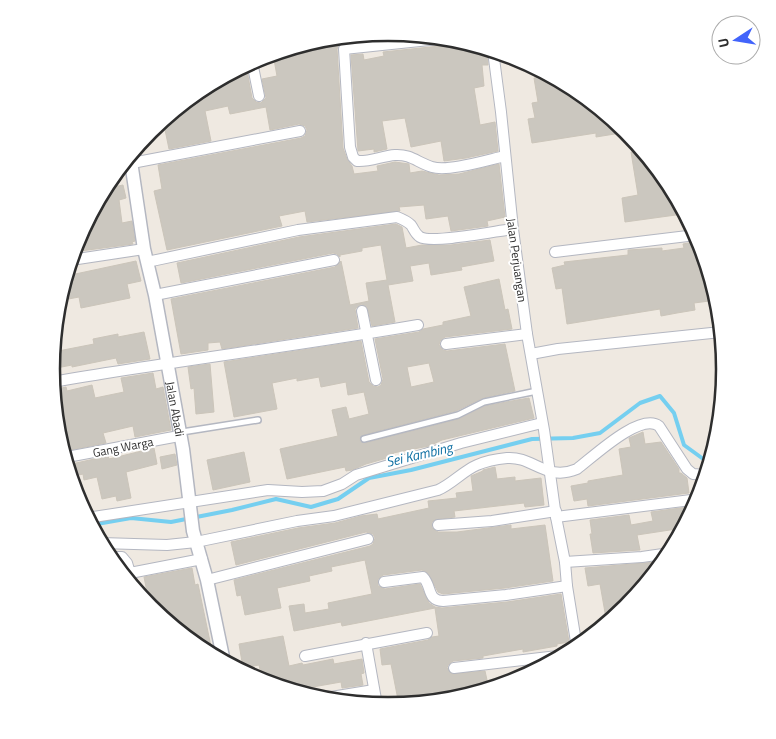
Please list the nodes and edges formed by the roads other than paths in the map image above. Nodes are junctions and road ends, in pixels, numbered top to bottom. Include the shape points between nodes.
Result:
1 (410, 42) edge
2 (493, 59) edge
3 (254, 70) edge
4 (259, 96) dead end
5 (300, 131) dead end
6 (504, 156) junction
7 (137, 158) edge
8 (132, 165) edge
9 (513, 229) junction
10 (687, 236) edge
11 (144, 249) junction
12 (555, 252) dead end
13 (79, 259) edge
14 (334, 260) dead end
15 (147, 262) junction
16 (155, 295) junction
17 (362, 311) dead end
18 (418, 325) dead end
19 (714, 333) edge
20 (367, 334) junction
21 (527, 334) junction
22 (446, 344) dead end
23 (531, 354) junction
24 (167, 362) junction
25 (376, 380) dead end
26 (60, 381) edge
27 (536, 391) junction
28 (258, 420) dead end
29 (543, 427) junction
30 (179, 434) junction
31 (364, 439) dead end
32 (72, 457) edge
33 (550, 471) junction
34 (699, 476) edge
35 (689, 499) edge
36 (189, 506) junction
37 (556, 514) junction
38 (95, 517) edge
39 (438, 525) dead end
40 (195, 536) junction
41 (368, 539) dead end
42 (110, 543) edge
43 (659, 555) edge
44 (119, 557) edge
45 (202, 559) junction
46 (565, 562) junction
47 (129, 571) edge
48 (130, 573) edge
49 (207, 580) junction
50 (384, 582) dead end
51 (567, 586) junction
52 (427, 633) dead end
53 (575, 638) edge
54 (366, 643) junction
55 (222, 653) edge
56 (305, 656) dead end
57 (546, 657) edge
58 (454, 668) dead end
59 (374, 690) junction
60 (344, 695) edge
61 (375, 697) edge

1 - 6 street via 344,49 353,157 365,161 406,156 433,168
2 - 6 street, Jalan Perjuangan
3 - 4 street
5 - 7 street
6 - 9 street, Jalan Perjuangan
8 - 11 street, Jalan Abadi
9 - 15 street via 427,239 421,238 412,226 397,217 298,230
9 - 21 street, Jalan Perjuangan
10 - 12 street
11 - 13 street
11 - 15 street, Jalan Abadi
14 - 16 street
15 - 16 street, Jalan Abadi
16 - 24 street, Jalan Abadi
17 - 20 street
18 - 20 street
19 - 23 street
20 - 24 street
20 - 25 street
21 - 22 street
21 - 23 street, Jalan Perjuangan
23 - 27 street, Jalan Perjuangan
24 - 26 street
24 - 30 street, Jalan Abadi
27 - 29 street, Jalan Perjuangan
27 - 31 lane via 484,402 458,415
28 - 30 lane
29 - 33 street, Jalan Perjuangan
29 - 36 street via 461,442 356,475 322,491 268,490
30 - 32 street, Gang Warga
30 - 36 street, Jalan Abadi
33 - 34 street via 571,472 627,432 642,423 652,422 687,469
33 - 37 street, Jalan Perjuangan
33 - 40 street via 520,460 494,460 476,466 438,490 334,516
35 - 37 street
36 - 38 street
36 - 40 street, Jalan Abadi
37 - 39 street
37 - 46 street, Jalan Perjuangan
40 - 42 street via 166,545
40 - 45 street, Jalan Abadi
41 - 49 street
43 - 46 street
44 - 47 street via 127,563
45 - 48 street
45 - 49 street, Jalan Abadi
46 - 51 street, Jalan Perjuangan
49 - 55 street, Jalan Abadi
50 - 51 street via 424,577 434,600 443,601
51 - 53 street, Jalan Perjuangan
52 - 54 street
54 - 56 street
54 - 59 street
57 - 58 street
59 - 60 street
59 - 61 street

